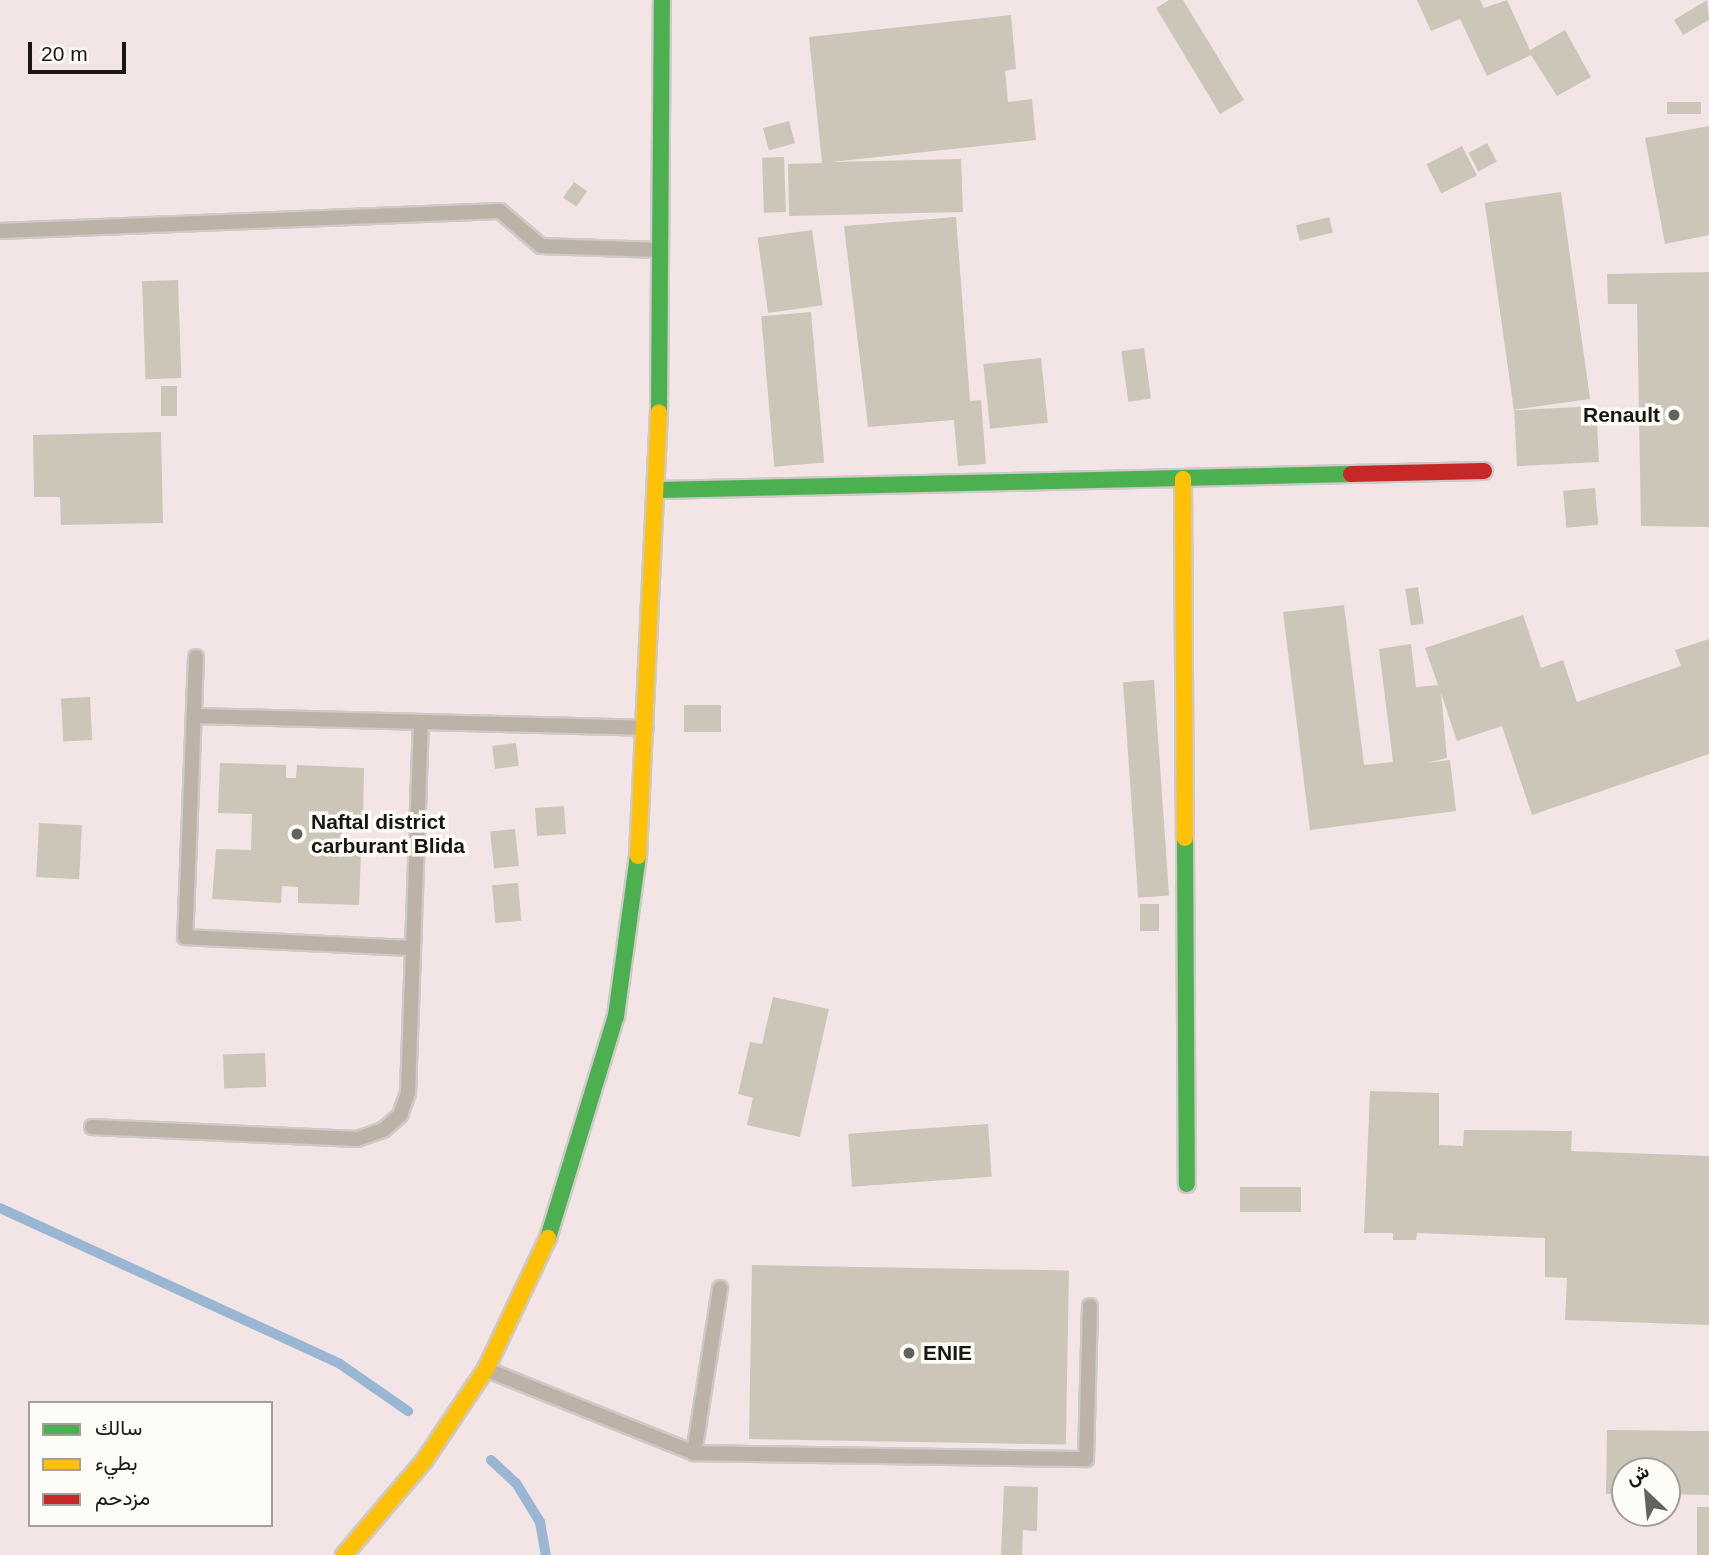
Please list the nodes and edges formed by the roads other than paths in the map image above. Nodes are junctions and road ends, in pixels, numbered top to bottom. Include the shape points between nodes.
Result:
1 (662, 0) edge
2 (0, 231) edge
3 (660, 250) junction
4 (1483, 471) dead end
5 (1183, 479) junction
6 (659, 490) junction
7 (197, 657) dead end
8 (194, 716) junction
9 (421, 722) junction
10 (647, 728) junction
11 (413, 948) junction
12 (92, 1127) dead end
13 (1186, 1184) dead end
14 (720, 1288) dead end
15 (1090, 1306) dead end
16 (486, 1369) junction
17 (694, 1453) junction
18 (344, 1555) edge

1 - 3 street
2 - 3 lane via 500,211 541,246
3 - 6 street
4 - 5 street
5 - 6 street
5 - 13 street
6 - 10 street
7 - 8 lane
8 - 9 lane
8 - 11 lane via 185,937
9 - 10 lane
9 - 11 lane
10 - 16 street via 629,949 616,1017 559,1216
11 - 12 lane via 408,1093 400,1115 383,1130 333,1139
14 - 17 lane
15 - 17 lane via 1086,1460
16 - 17 lane
16 - 18 street via 424,1461

